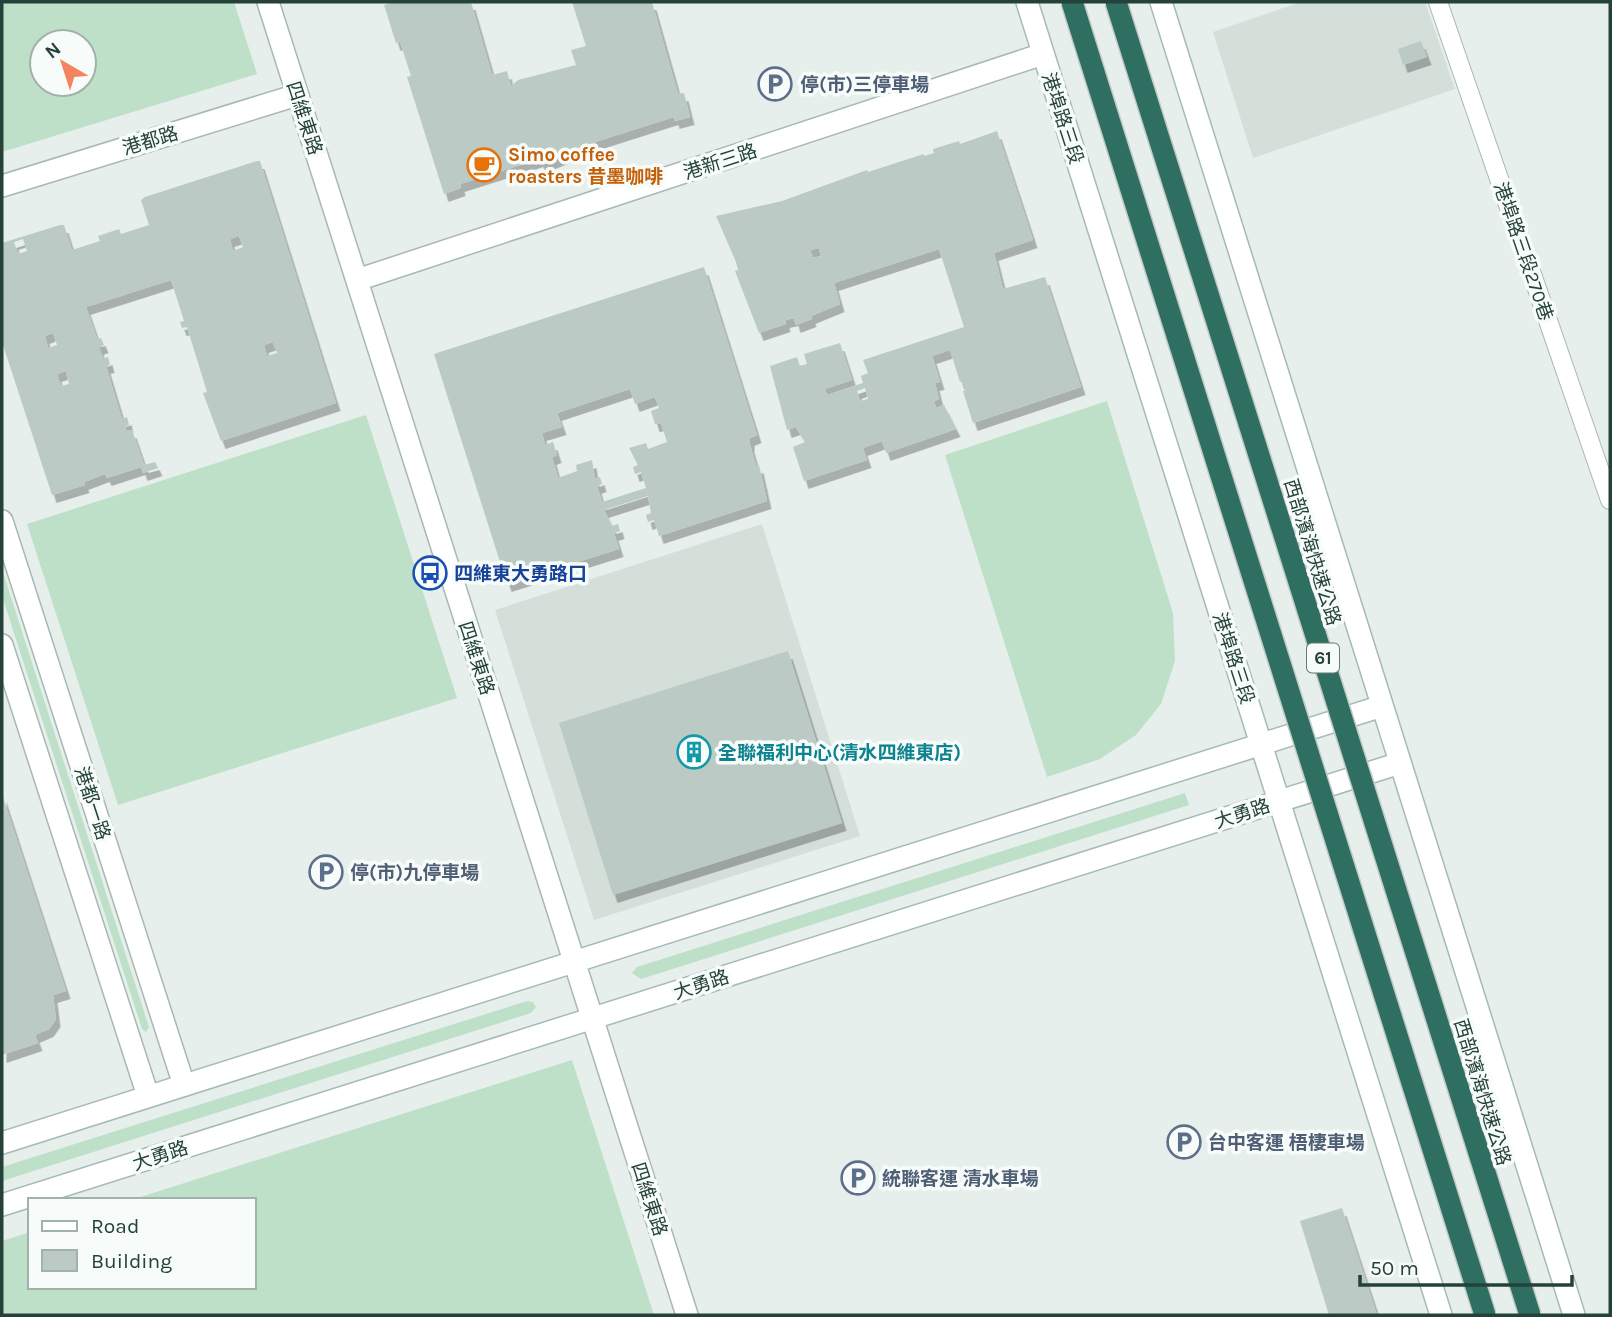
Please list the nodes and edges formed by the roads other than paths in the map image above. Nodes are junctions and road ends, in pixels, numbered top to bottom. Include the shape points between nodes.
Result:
1 (268, 2) edge
2 (1027, 2) edge
3 (1072, 2) edge
4 (1116, 2) edge
5 (1161, 2) edge
6 (1438, 2) edge
7 (1043, 54) junction
8 (297, 95) junction
9 (2, 186) edge
10 (357, 280) junction
11 (1610, 500) edge
12 (2, 521) edge
13 (2, 645) edge
14 (1382, 706) junction
15 (1261, 745) junction
16 (1400, 763) junction
17 (1279, 802) junction
18 (574, 962) junction
19 (592, 1018) junction
20 (184, 1085) junction
21 (148, 1096) junction
22 (2, 1143) edge
23 (2, 1205) edge
24 (687, 1315) edge
25 (1441, 1315) edge
26 (1485, 1315) edge
27 (1530, 1315) edge
28 (1574, 1315) edge

1 - 8 street, 四維東路
2 - 7 street, 港埠路三段
3 - 26 highway, 61, bridge
4 - 27 highway, 西部濱海快速公路 / 61, bridge
5 - 14 street
6 - 11 lane, 港埠路三段270巷
7 - 10 street, 港新三路
7 - 15 street, 港埠路三段
8 - 9 street, 港都路
8 - 10 street, 四維東路
10 - 18 street, 四維東路
12 - 20 street, 港都一路
13 - 21 street, 港都一路
14 - 15 street
14 - 16 street
15 - 17 street, 港埠路三段
15 - 18 street
16 - 17 street, 大勇路
16 - 28 street
17 - 19 street, 大勇路
17 - 25 street, 港埠路三段
18 - 19 street, 四維東路
18 - 20 street
19 - 23 street, 大勇路
19 - 24 street, 四維東路
20 - 21 street
21 - 22 street

